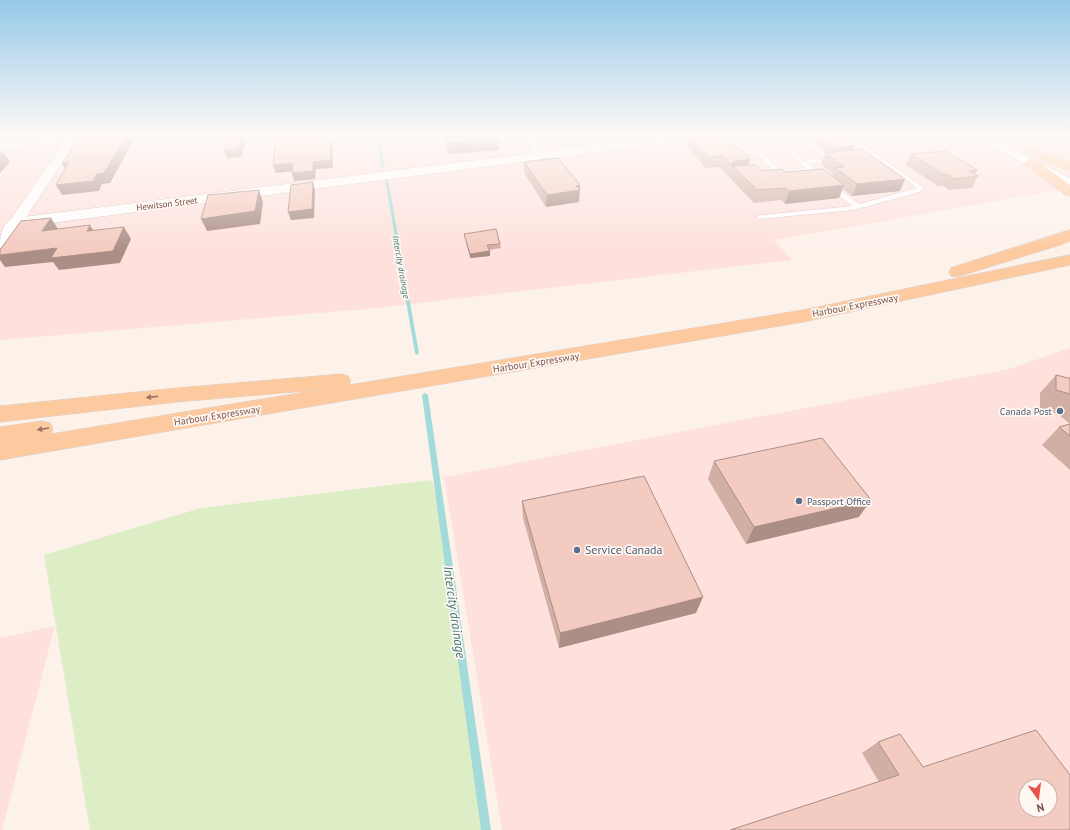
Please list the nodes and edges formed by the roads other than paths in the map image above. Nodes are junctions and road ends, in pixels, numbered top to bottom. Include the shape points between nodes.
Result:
1 (49, 174) edge
2 (402, 174) edge
3 (817, 174) edge
4 (901, 174) edge
5 (1049, 174) edge
6 (1056, 174) edge
7 (1070, 183) edge
8 (1070, 192) edge
9 (858, 207) junction
10 (762, 217) dead end
11 (15, 223) junction
12 (1070, 235) edge
13 (0, 243) edge
14 (1070, 248) edge
15 (1070, 260) edge
16 (1070, 270) edge
17 (952, 273) junction
18 (932, 290) junction
19 (358, 380) junction
20 (0, 414) edge
21 (171, 422) junction
22 (0, 435) edge
23 (0, 451) edge
24 (0, 462) edge

1 - 11 street
2 - 11 street, Hewitson Street
3 - 9 lane
4 - 9 lane via 921,188 918,191
5 - 8 main road
6 - 7 street
9 - 10 lane
11 - 13 street
12 - 17 main road
14 - 17 main road, Harbour Expressway
15 - 18 main road, Harbour Expressway
16 - 18 main road
17 - 19 main road, Harbour Expressway via 811,302
18 - 21 main road, Harbour Expressway via 803,316
19 -> 20 main road via 177,395
19 -> 22 main road, Harbour Expressway
21 - 23 main road, Harbour Expressway
21 - 24 main road

